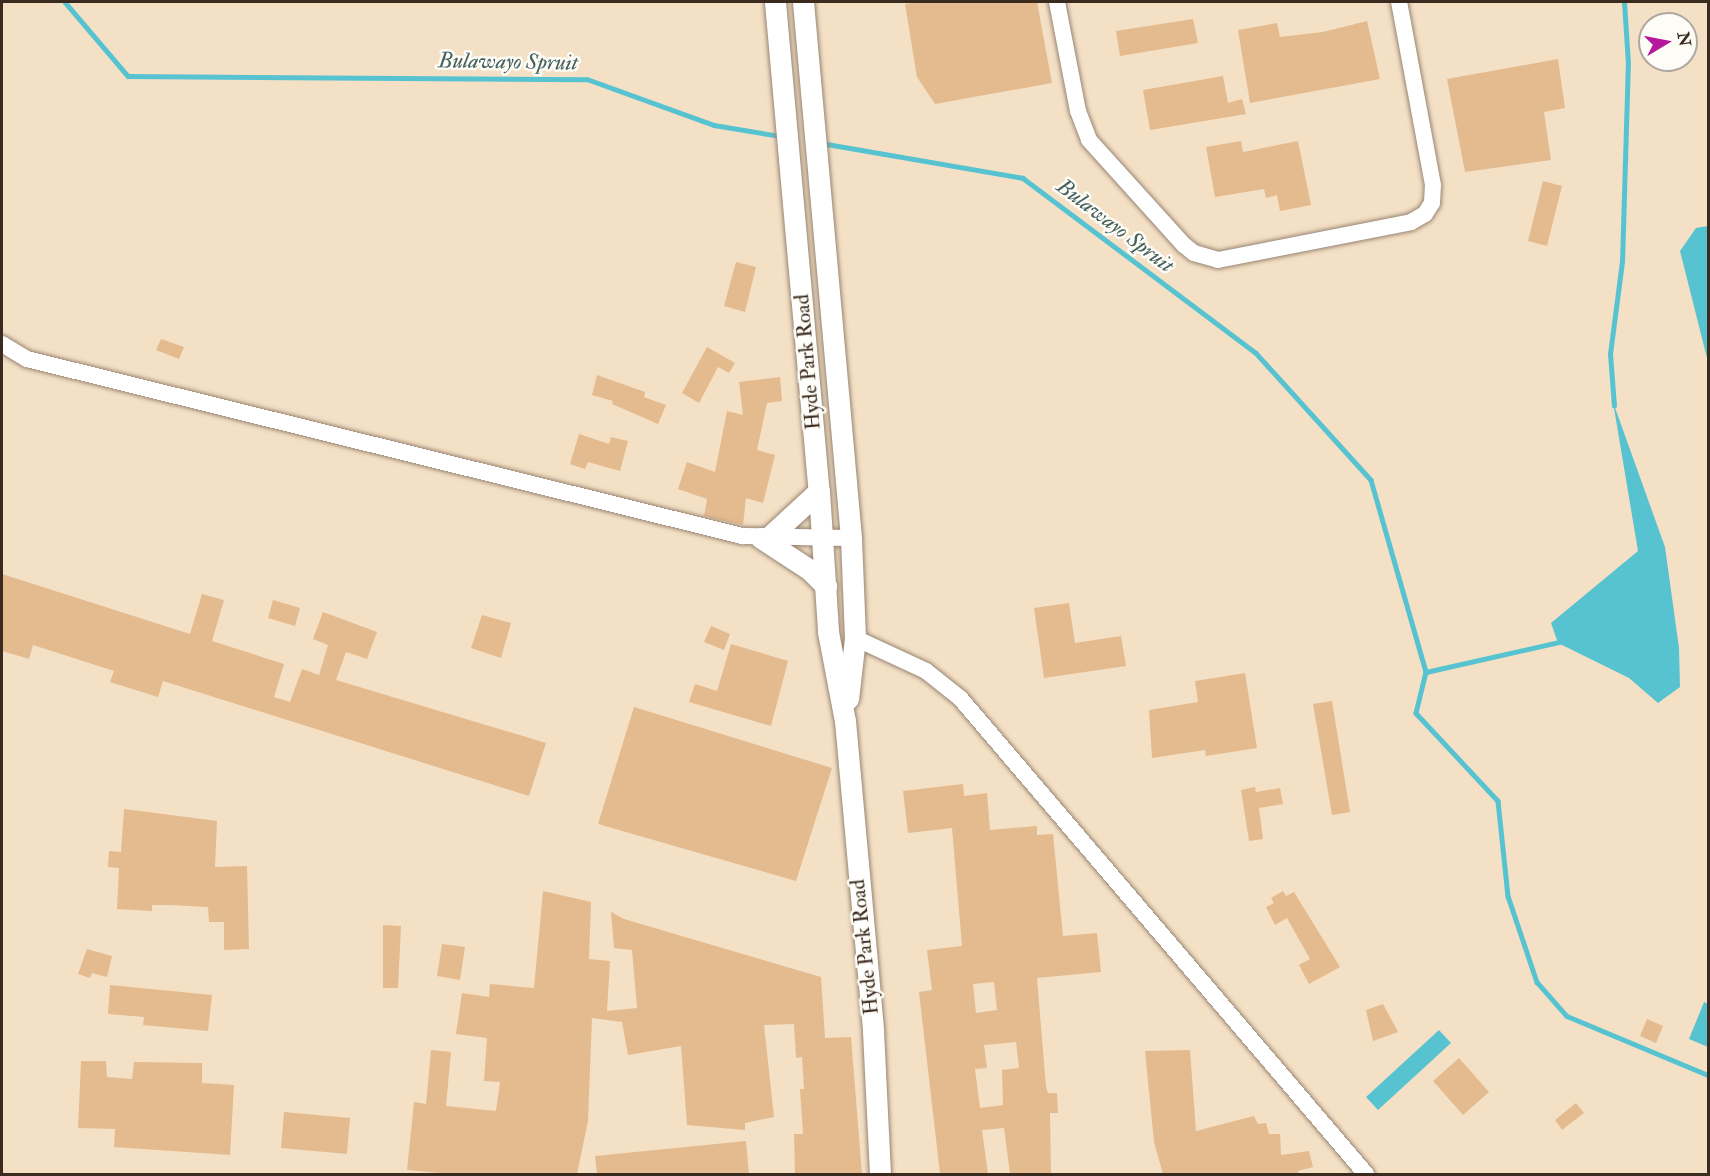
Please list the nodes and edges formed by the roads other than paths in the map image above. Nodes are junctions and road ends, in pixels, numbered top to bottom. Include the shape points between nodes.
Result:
1 (776, 2) edge
2 (803, 2) edge
3 (1058, 2) edge
4 (1399, 2) edge
5 (2, 344) edge
6 (842, 419) junction
7 (813, 423) junction
8 (819, 491) junction
9 (823, 537) junction
10 (764, 538) junction
11 (851, 538) junction
12 (826, 586) junction
13 (855, 638) junction
14 (845, 721) junction
15 (880, 1174) edge
16 (1366, 1174) edge

1 - 7 street, Hyde Park Road
2 - 6 street, Hyde Park Road
3 - 4 street via 1078,111 1089,140 1184,245 1194,253 1218,260 1411,222 1425,214 1432,202 1433,185
5 - 10 street via 27,359
6 - 7 street
6 - 11 street, Hyde Park Road
7 - 8 street, Hyde Park Road
8 - 9 street, Hyde Park Road
8 - 10 street
9 - 10 street
9 - 11 street
9 - 12 street, Hyde Park Road
10 - 12 street
11 - 13 street, Hyde Park Road
12 - 14 street, Hyde Park Road via 828,632
13 - 14 street, Hyde Park Road
13 - 16 street via 926,671 960,698
14 - 15 street, Hyde Park Road via 873,1031

